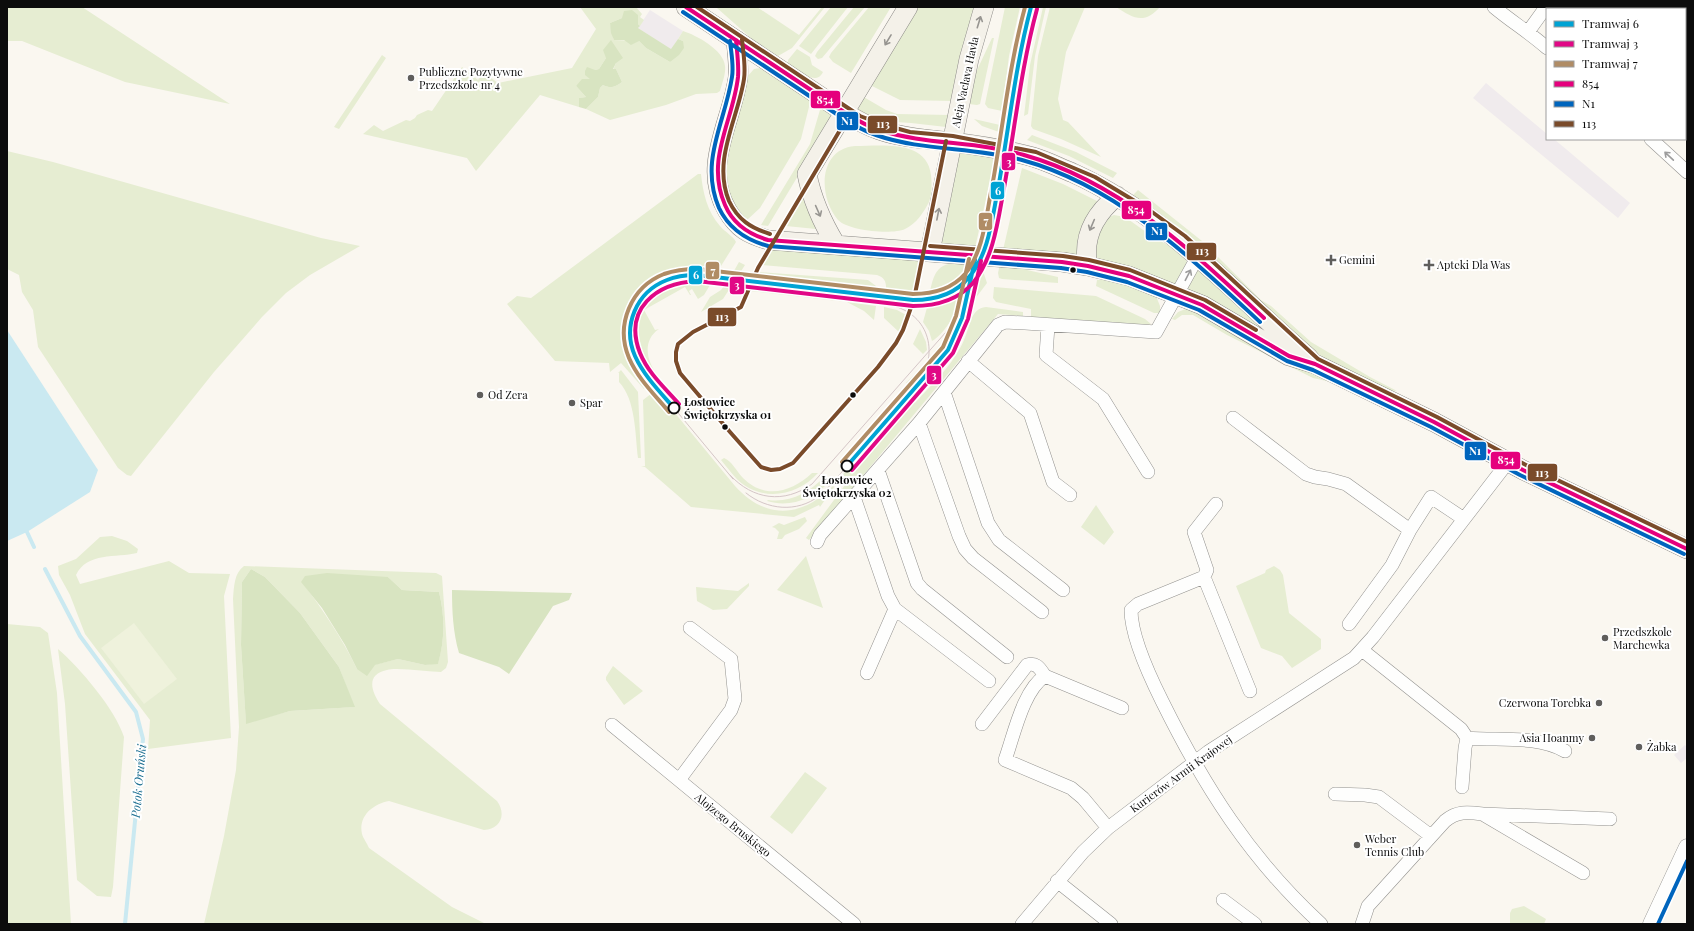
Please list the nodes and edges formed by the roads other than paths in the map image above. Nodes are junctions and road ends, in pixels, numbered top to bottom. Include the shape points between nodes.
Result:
1 (686, 7) edge
2 (908, 7) edge
3 (984, 7) edge
4 (1494, 7) edge
5 (1546, 7) edge
6 (1528, 32) junction
7 (736, 40) junction
8 (1546, 47) edge
9 (761, 57) junction
10 (738, 76) junction
11 (844, 112) junction
12 (1652, 140) edge
13 (952, 142) junction
14 (1687, 172) edge
15 (1117, 196) junction
16 (836, 245) junction
17 (930, 252) junction
18 (1198, 256) junction
19 (1088, 266) junction
20 (1178, 294) junction
21 (1048, 326) junction
22 (968, 361) junction
23 (1316, 364) junction
24 (944, 392) junction
25 (1233, 418) dead end
26 (919, 423) junction
27 (1508, 462) junction
28 (878, 470) junction
29 (1148, 472) dead end
30 (1070, 495) dead end
31 (854, 497) junction
32 (1216, 504) dead end
33 (1464, 519) junction
34 (1410, 530) junction
35 (817, 542) dead end
36 (1687, 549) edge
37 (1204, 577) junction
38 (1063, 590) dead end
39 (895, 609) junction
40 (1042, 612) dead end
41 (1350, 624) dead end
42 (690, 628) dead end
43 (1362, 650) junction
44 (1007, 657) dead end
45 (867, 673) dead end
46 (1046, 676) junction
47 (990, 681) dead end
48 (1250, 690) dead end
49 (1122, 708) dead end
50 (982, 724) dead end
51 (612, 725) dead end
52 (1467, 738) junction
53 (1565, 751) dead end
54 (1193, 762) junction
55 (679, 780) junction
56 (1462, 787) dead end
57 (1335, 794) dead end
58 (1483, 814) junction
59 (1610, 818) dead end
60 (1108, 828) junction
61 (1431, 836) junction
62 (1687, 847) edge
63 (1582, 873) dead end
64 (1057, 881) junction
65 (1224, 900) dead end
66 (854, 924) edge
67 (1022, 924) edge
68 (1111, 924) edge
69 (1255, 924) edge
70 (1321, 924) edge
71 (1362, 924) edge
72 (1651, 924) edge

1 - 7 main road
2 -> 11 main road
13 -> 3 main road, Aleja Vaclava Havla via 969,59
4 - 6 street
5 - 6 street
6 - 8 street
7 - 9 main road
7 - 10 main road
9 - 10 main road
9 - 11 main road
10 - 16 main road via 717,158 717,185 730,216 750,234 768,240
11 - 13 main road via 879,130 909,138
11 -> 16 main road via 807,174 817,210
14 -> 12 street
13 - 15 main road via 1034,158 1092,182
17 -> 13 main road, Aleja Vaclava Havla
15 - 18 main road via 1145,214
15 -> 19 main road via 1094,220 1086,247
16 - 17 main road
17 - 19 main road
20 -> 18 street
18 - 23 main road
19 - 20 main road via 1129,276
20 - 21 street via 1156,332
20 - 23 main road via 1202,305 1289,356
21 - 22 street via 1002,323
21 - 29 street via 1046,355 1103,399
22 - 24 street
22 - 30 street via 1030,413 1053,482
23 - 27 main road
24 - 26 street
24 - 38 street via 993,532 999,540
25 - 34 street via 1306,474 1346,484
26 - 28 street
26 - 40 street via 965,549
27 - 33 street, Kurierów Armii Krajowej
27 - 36 main road
28 - 31 street
28 - 44 street via 917,583
31 - 35 street via 820,535
31 - 39 street via 888,596
32 - 37 street via 1194,532 1208,570
33 - 34 street via 1430,497
33 - 43 street, Kurierów Armii Krajowej
34 - 41 street via 1392,565
37 - 48 street
37 - 54 street via 1138,604 1131,610 1131,621 1153,682
39 - 45 street
39 - 47 street
42 - 55 street via 731,659 735,699 731,710
43 - 52 street via 1461,729
43 - 54 street, Kurierów Armii Krajowej via 1343,666
46 - 49 street
46 - 50 street via 1039,666 1034,663 1027,664
46 - 60 street via 1039,680 1028,697 1006,760 1078,792
51 - 55 street, Alojzego Bruskiego
52 - 53 street via 1534,742
52 - 56 street
54 - 60 street, Kurierów Armii Krajowej
54 - 70 street via 1248,845 1274,877
55 - 66 street, Alojzego Bruskiego
57 - 61 street via 1379,797
58 - 59 street
58 - 61 street via 1457,813
58 - 63 street
60 - 64 street, Kurierów Armii Krajowej
61 - 71 street via 1368,906
62 - 72 street
64 - 67 street, Kurierów Armii Krajowej
64 - 68 street
65 - 69 street

